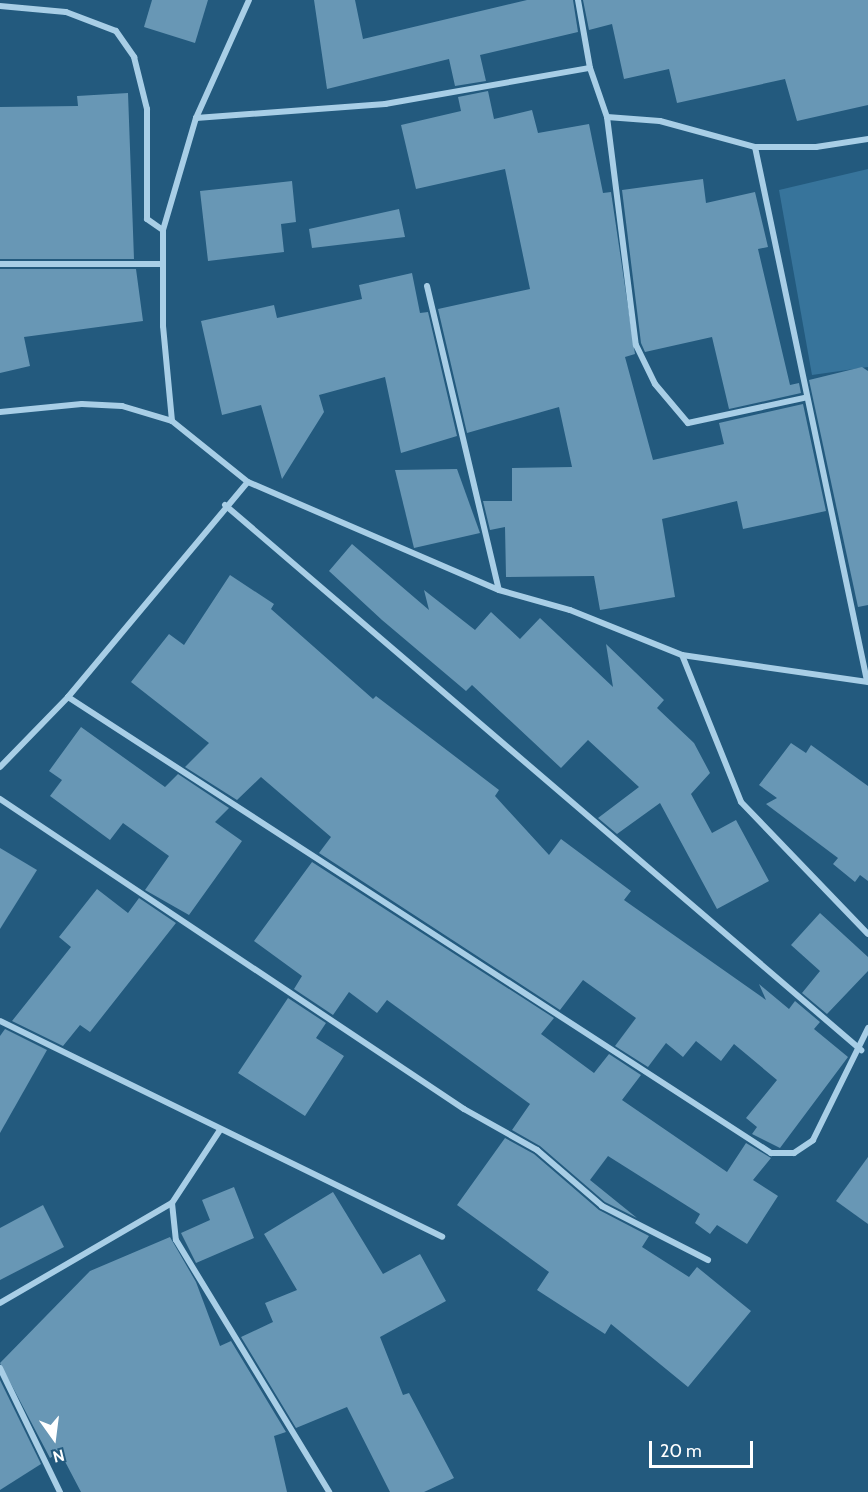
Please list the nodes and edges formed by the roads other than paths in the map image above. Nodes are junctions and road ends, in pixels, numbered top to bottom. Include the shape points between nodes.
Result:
1 (249, 0) edge
2 (578, 0) edge
3 (0, 6) edge
4 (590, 68) junction
5 (607, 117) junction
6 (196, 118) junction
7 (868, 139) edge
8 (755, 147) junction
9 (163, 230) junction
10 (0, 264) edge
11 (162, 264) junction
12 (427, 286) dead end
13 (804, 398) junction
14 (0, 412) edge
15 (172, 421) junction
16 (248, 482) junction
17 (225, 505) junction
18 (499, 591) junction
19 (682, 655) junction
20 (867, 682) edge
21 (68, 697) junction
22 (0, 767) edge
23 (0, 799) edge
24 (868, 934) edge
25 (0, 1021) edge
26 (868, 1028) edge
27 (861, 1050) junction
28 (220, 1130) junction
29 (172, 1203) junction
30 (442, 1237) dead end
31 (708, 1260) dead end
32 (0, 1303) edge
33 (0, 1368) edge
34 (60, 1492) edge
35 (329, 1492) edge

1 - 6 street
2 - 4 street
3 - 9 street via 66,12 116,31 134,57 147,109 147,219
4 - 5 street
4 - 6 street via 325,112
5 - 8 street via 660,121
5 - 13 street via 636,345 655,384 688,423
6 - 9 street
7 - 8 street via 816,147
8 - 13 street
9 - 11 street
10 - 11 street
11 - 15 street
12 - 18 street
13 - 20 street
14 - 15 street via 82,404 122,406
15 - 16 street
16 - 17 street
16 - 18 street
17 - 21 street
17 - 27 street
18 - 19 street via 570,610
19 - 20 street
19 - 24 street via 741,802
21 - 22 street
21 - 27 street via 771,1153 794,1153 813,1140
23 - 31 street via 464,1109 537,1150 602,1206
25 - 28 street
26 - 27 street
28 - 29 street
28 - 30 street
29 - 32 street
29 - 35 street via 176,1240
33 - 34 street

